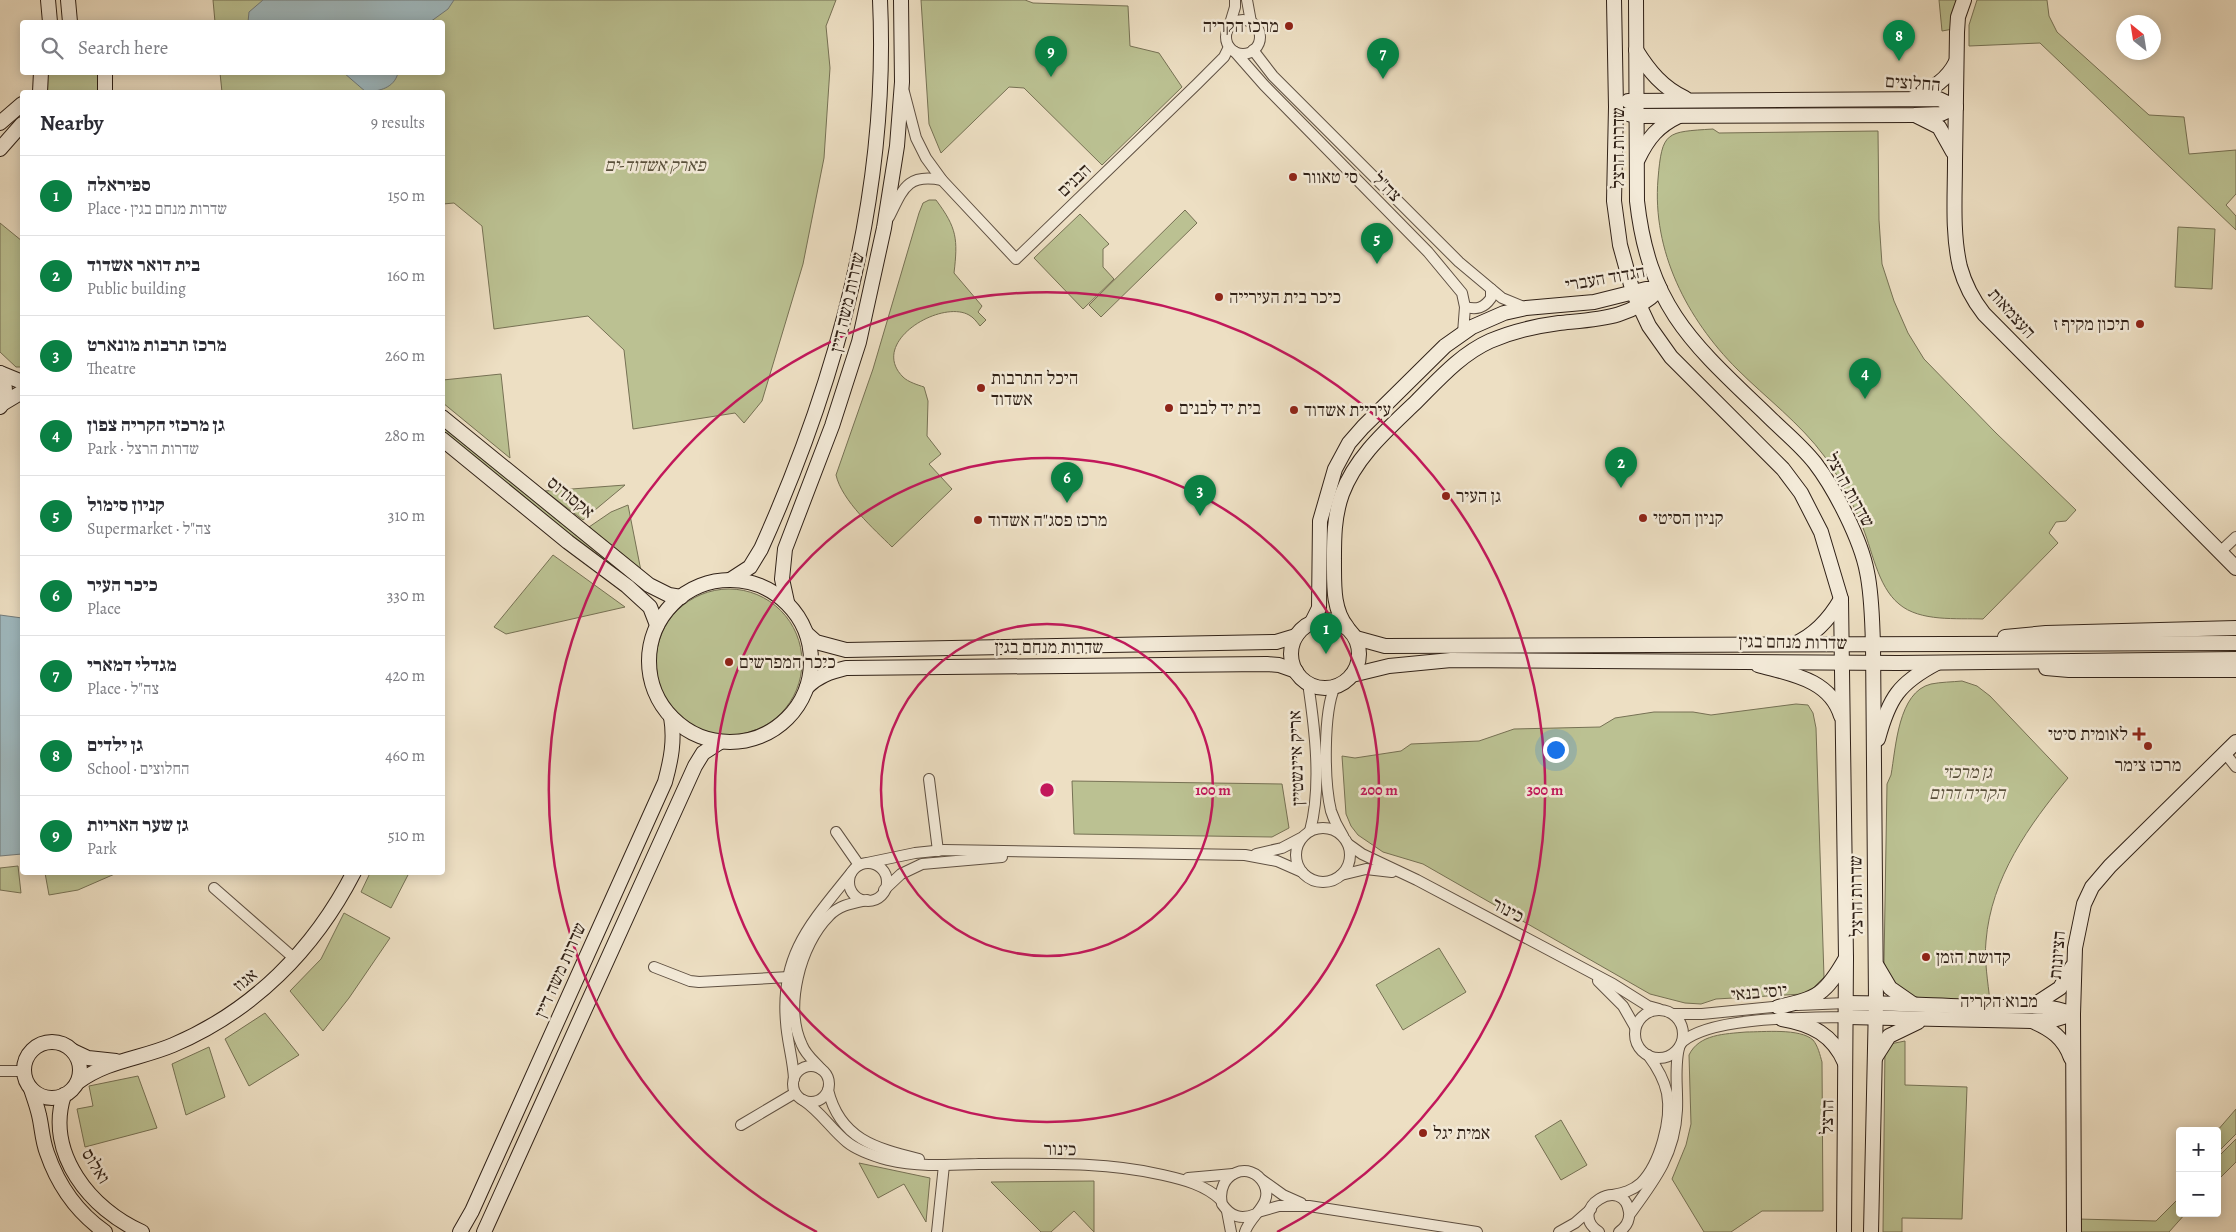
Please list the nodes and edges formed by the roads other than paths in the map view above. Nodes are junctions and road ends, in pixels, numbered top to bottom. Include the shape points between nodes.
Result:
1 (48, 0) edge
2 (68, 0) edge
3 (880, 0) edge
4 (901, 0) edge
5 (1236, 0) edge
6 (1247, 0) edge
7 (1614, 0) edge
8 (1636, 0) edge
9 (1964, 0) edge
10 (50, 20) edge
11 (70, 20) edge
12 (1251, 22) junction
13 (1229, 27) junction
14 (1232, 50) junction
15 (1253, 50) junction
16 (1636, 50) junction
17 (1956, 61) junction
18 (41, 75) edge
19 (105, 75) edge
20 (902, 82) junction
21 (38, 90) edge
22 (105, 90) edge
23 (109, 90) edge
24 (1688, 99) junction
25 (1911, 99) junction
26 (1636, 100) junction
27 (20, 106) edge
28 (1616, 107) junction
29 (1956, 107) junction
30 (1682, 114) junction
31 (1914, 115) junction
32 (1636, 116) junction
33 (0, 123) edge
34 (20, 126) edge
35 (0, 149) edge
36 (1955, 157) junction
37 (1637, 162) junction
38 (942, 180) junction
39 (884, 228) junction
40 (1491, 289) junction
41 (1660, 289) junction
42 (1633, 292) junction
43 (1466, 306) junction
44 (1639, 307) junction
45 (1526, 308) junction
46 (1463, 333) junction
47 (0, 373) edge
48 (20, 381) edge
49 (20, 393) edge
50 (1, 405) edge
51 (445, 419) edge
52 (445, 440) edge
53 (2236, 537) edge
54 (2220, 552) junction
55 (2236, 568) edge
56 (730, 580) junction
57 (681, 597) junction
58 (1840, 599) junction
59 (787, 602) junction
60 (1312, 622) junction
61 (658, 625) junction
62 (1347, 627) junction
63 (2236, 628) edge
64 (807, 634) junction
65 (1296, 636) junction
66 (1356, 638) junction
67 (2236, 643) edge
68 (1843, 644) junction
69 (1872, 644) junction
70 (1970, 644) junction
71 (1791, 645) junction
72 (2236, 659) edge
73 (1740, 660) junction
74 (2008, 660) junction
75 (1842, 662) junction
76 (1872, 662) junction
77 (1940, 662) junction
78 (2236, 670) edge
79 (1296, 671) junction
80 (1352, 675) junction
81 (1308, 684) junction
82 (1335, 686) junction
83 (807, 687) junction
84 (671, 717) junction
85 (1843, 721) junction
86 (720, 742) junction
87 (2236, 742) edge
88 (2225, 753) junction
89 (1873, 756) junction
90 (2236, 767) edge
91 (929, 779) dead end
92 (836, 832) dead end
93 (1307, 834) junction
94 (1346, 840) junction
95 (938, 851) junction
96 (1053, 853) junction
97 (1245, 855) junction
98 (863, 864) junction
99 (1302, 872) junction
100 (851, 873) junction
101 (352, 875) edge
102 (1341, 875) junction
103 (1417, 880) junction
104 (214, 888) dead end
105 (884, 890) junction
106 (867, 900) junction
107 (1846, 958) junction
108 (295, 959) junction
109 (2074, 962) junction
110 (1876, 963) junction
111 (654, 967) dead end
112 (1584, 969) junction
113 (789, 977) junction
114 (1846, 1003) junction
115 (1876, 1003) junction
116 (1914, 1004) junction
117 (2034, 1005) junction
118 (1659, 1009) junction
119 (1780, 1013) junction
120 (1674, 1014) junction
121 (2073, 1014) junction
122 (1846, 1017) junction
123 (1876, 1019) junction
124 (1923, 1020) junction
125 (2032, 1021) junction
126 (1635, 1027) junction
127 (1680, 1045) junction
128 (73, 1051) junction
129 (1648, 1055) junction
130 (1875, 1059) junction
131 (116, 1061) junction
132 (1846, 1064) junction
133 (2074, 1067) junction
134 (821, 1069) junction
135 (0, 1070) edge
136 (24, 1070) junction
137 (794, 1079) junction
138 (78, 1082) junction
139 (31, 1089) junction
140 (828, 1090) junction
141 (795, 1093) junction
142 (64, 1096) junction
143 (803, 1100) junction
144 (742, 1126) dead end
145 (943, 1164) junction
146 (1235, 1173) junction
147 (1177, 1178) junction
148 (1259, 1178) junction
149 (1613, 1196) junction
150 (1221, 1200) junction
151 (1309, 1206) junction
152 (1591, 1209) junction
153 (1227, 1211) junction
154 (1257, 1213) junction
155 (1630, 1214) junction
156 (1461, 1231) edge
157 (105, 1232) edge
158 (142, 1232) edge
159 (460, 1232) edge
160 (484, 1232) edge
161 (937, 1232) edge
162 (1231, 1232) edge
163 (1245, 1232) edge
164 (1477, 1232) edge
165 (1559, 1232) edge
166 (1599, 1232) edge
167 (1620, 1232) edge
168 (1844, 1232) edge
169 (1871, 1232) edge
170 (2074, 1232) edge

1 - 10 main road
2 - 11 main road
3 - 56 main road, שדרות משה דיין via 882,75 877,146 839,337 813,419 764,542 750,567
4 - 20 main road, שדרות משה דיין
5 - 13 street
6 - 12 street
7 - 28 main road, שדרות הרצל
8 - 16 main road, שדרות הרצל
9 - 17 main road, העצמאות via 1958,17
12 - 13 street via 1241,20
12 - 15 street via 1258,28 1260,38
13 - 14 street via 1226,39
14 - 15 street via 1244,54
14 - 38 street, הבנים via 1016,259
14 - 43 street, צה"ל via 1428,252 1462,292
15 - 40 street, צה"ל via 1273,76 1317,121
16 - 24 main road via 1662,84
16 - 26 main road, שדרות הרצל
17 - 25 main road via 1950,73 1934,88
17 - 29 main road, העצמאות
18 - 21 main road
19 - 22 main road
19 - 23 main road
20 - 38 street, הבנים via 920,148
20 - 39 main road, שדרות משה דיין via 897,146
24 - 25 main road, החלוצים
24 - 26 main road, החלוצים
25 - 29 main road, החלוצים via 1939,99
26 - 28 main road, החלוצים
26 - 32 main road, שדרות הרצל
27 - 33 main road
28 - 32 main road, החלוצים
28 - 42 main road, שדרות הרצל via 1615,215
29 - 31 main road, החלוצים via 1940,114
29 - 36 main road, העצמאות
30 - 31 main road, החלוצים
30 - 32 main road, החלוצים
30 - 37 main road via 1653,133
31 - 36 main road via 1939,126
32 - 37 main road, שדרות הרצל
34 - 35 main road
36 - 54 main road, העצמאות via 1956,243 1961,268 1974,301 1995,326
37 - 41 main road, שדרות הרצל via 1640,225
38 - 39 street via 922,177 912,182 901,194
39 - 59 main road, שדרות משה דיין via 856,351 832,426 785,549 782,579
40 - 43 street via 1491,298 1484,306 1473,309
40 - 45 street, צה"ל via 1502,298
41 - 42 main road, הגדוד העברי
41 - 44 main road, הגדוד העברי
41 - 69 main road, שדרות הרצל via 1672,314 1692,341 1810,457 1829,483 1844,510 1867,570 1872,604
42 - 44 main road, שדרות הרצל
42 - 45 main road, הגדוד העברי via 1594,302
43 - 46 street
44 - 58 main road, שדרות הרצל via 1671,357 1798,488 1820,532
44 - 62 main road, הגדוד העברי via 1622,314 1519,332 1482,345 1446,373 1375,443 1348,480 1335,520 1335,593 1340,616
45 - 46 main road, הגדוד העברי via 1504,313
46 - 60 main road, הגדוד העברי via 1445,346 1373,417 1342,454 1330,478 1320,521 1319,608
47 - 48 main road
47 - 50 main road via 6,388
49 - 50 main road
51 - 57 main road, אקסודוס via 649,585 668,595
52 - 61 main road, אקסודוס via 627,586 650,607
53 - 54 street
54 - 55 main road, העצמאות
56 - 57 main road via 704,585
56 - 59 main road via 764,587
57 - 61 main road via 667,610
58 - 68 main road, שדרות הרצל
58 - 71 main road via 1817,629
59 - 64 main road
60 - 62 main road via 1330,620
60 - 65 main road
61 - 84 main road via 652,641 650,674 661,704
62 - 66 main road
63 - 70 main road via 2046,633
64 - 65 main road, שדרות מנחם בגין via 821,644 846,650 1276,642
64 - 83 main road via 811,670
65 - 79 main road via 1291,654
66 - 71 main road, שדרות מנחם בגין via 1385,646
66 - 80 main road via 1359,657
67 - 70 main road, שדרות מנחם בגין
68 - 69 main road, שדרות מנחם בגין
68 - 71 main road, שדרות מנחם בגין
68 - 75 main road, שדרות הרצל
69 - 70 main road, שדרות מנחם בגין
69 - 76 main road, שדרות הרצל
72 - 74 main road, שדרות מנחם בגין
73 - 75 main road, שדרות מנחם בגין
73 - 80 main road, שדרות מנחם בגין via 1451,660 1389,666
73 - 85 main road via 1817,684 1830,694
74 - 77 main road, שדרות מנחם בגין
74 - 78 main road via 2069,670
75 - 76 main road, שדרות מנחם בגין
75 - 85 main road, שדרות הרצל
76 - 77 main road, שדרות מנחם בגין
76 - 89 main road, שדרות הרצל
77 - 89 main road via 1915,676 1894,696 1886,710
79 - 81 main road
79 - 83 main road, שדרות מנחם בגין via 1267,664 846,668 828,672
80 - 82 main road
81 - 82 main road via 1321,688
81 - 93 street, אריק איינשטיין via 1314,728 1316,798
82 - 94 street, אריק איינשטיין via 1329,702 1328,789 1331,812
83 - 86 main road via 791,715 773,730 752,739
84 - 86 main road via 694,734
84 - 159 main road, שדרות משה דיין via 673,744 665,782
85 - 107 main road, שדרות הרצל
86 - 160 main road via 703,753 695,766
87 - 88 main road, הציונות
88 - 90 street
88 - 109 main road, הציונות via 2110,866 2092,888 2078,927
89 - 110 main road, שדרות הרצל
91 - 95 street
92 - 98 street
93 - 94 street via 1328,828
93 - 97 street via 1282,848
93 - 99 street via 1296,852
94 - 102 street via 1350,863
94 - 103 street, כינור via 1362,854
95 - 96 street
95 - 98 street
96 - 97 street
96 - 105 street via 933,862 901,874
97 - 99 street via 1277,861
98 - 100 street
98 - 105 street via 876,865 884,873
99 - 102 street via 1322,882
100 - 106 street via 850,889 858,898
100 - 113 street via 809,926
101 - 108 main road, אגוז via 335,908
102 - 103 street, כינור via 1376,869
103 - 112 street, כינור
104 - 108 street
105 - 106 street via 876,899
106 - 134 street via 842,906 829,916 801,964 795,994 796,1027 804,1049
107 - 114 main road, שדרות הרצל
107 - 119 main road via 1835,978 1818,995
108 - 131 main road, אגוז via 246,1004 208,1029 150,1054
109 - 117 main road via 2060,988
109 - 121 main road, הציונות
110 - 115 main road, שדרות הרצל
110 - 116 main road via 1890,988
111 - 113 street via 699,982
112 - 118 street, כינור via 1648,1006
112 - 126 street, כינור via 1624,1006
113 - 137 street via 786,1022
114 - 115 main road, מבוא הקריה
114 - 119 street, יוסי בנאי
114 - 122 main road, הרצל
115 - 116 main road, מבוא הקריה
115 - 123 main road, שדרות הרצל
116 - 117 main road, מבוא הקריה
117 - 121 main road, מבוא הקריה
118 - 120 street
118 - 126 street via 1647,1012
119 - 120 street, יוסי בנאי
119 - 122 street, יוסי בנאי
119 - 127 street, יוסי בנאי via 1704,1030 1688,1037
119 - 132 main road via 1826,1035 1841,1052
120 - 127 street via 1683,1029
121 - 125 main road, מבוא הקריה
121 - 133 main road, הציונות
122 - 123 main road, מבוא הקריה
122 - 132 main road, הרצל
123 - 124 main road, מבוא הקריה
123 - 130 main road, שדרות הרצל
124 - 125 main road, מבוא הקריה
124 - 130 main road via 1889,1036
125 - 133 main road via 2058,1035
126 - 129 street via 1636,1042
127 - 129 street via 1663,1058
127 - 155 street via 1676,1063 1677,1112 1672,1144 1660,1171
128 - 131 main road, אגוז via 88,1058
128 - 136 main road via 57,1042 42,1044 30,1052
128 - 138 main road via 80,1066
129 - 149 street via 1660,1072 1665,1087 1666,1129 1656,1158 1642,1182
130 - 169 main road
131 - 138 main road, אגוז
132 - 168 main road, הרצל
133 - 170 main road, הציונות
134 - 137 street via 815,1066 803,1068
134 - 140 street via 828,1078
135 - 136 street
136 - 139 main road
137 - 141 street
138 - 142 main road
139 - 142 main road via 47,1098
139 - 157 main road via 53,1170 86,1218
140 - 143 street via 820,1100
140 - 145 street, כינור via 838,1118 861,1139 891,1152
141 - 143 street
141 - 144 street
142 - 158 main road, ואלוס via 59,1111 59,1130 77,1178 99,1205
143 - 145 street, כינור via 858,1149 903,1163
145 - 147 street, כינור via 1119,1167
145 - 161 street
146 - 147 street, כינור
146 - 148 street via 1245,1172
146 - 150 street via 1224,1181
147 - 150 street, כינור via 1202,1187
148 - 151 street via 1283,1195
148 - 154 street via 1266,1192 1264,1204
149 - 152 street via 1602,1197
149 - 155 street via 1622,1200
150 - 153 street
151 - 154 street via 1279,1206
151 - 156 street
152 - 165 street
152 - 166 street via 1590,1220
153 - 154 street via 1240,1218
153 - 162 street
154 - 163 street via 1247,1224
155 - 167 street via 1627,1225
156 - 164 street

